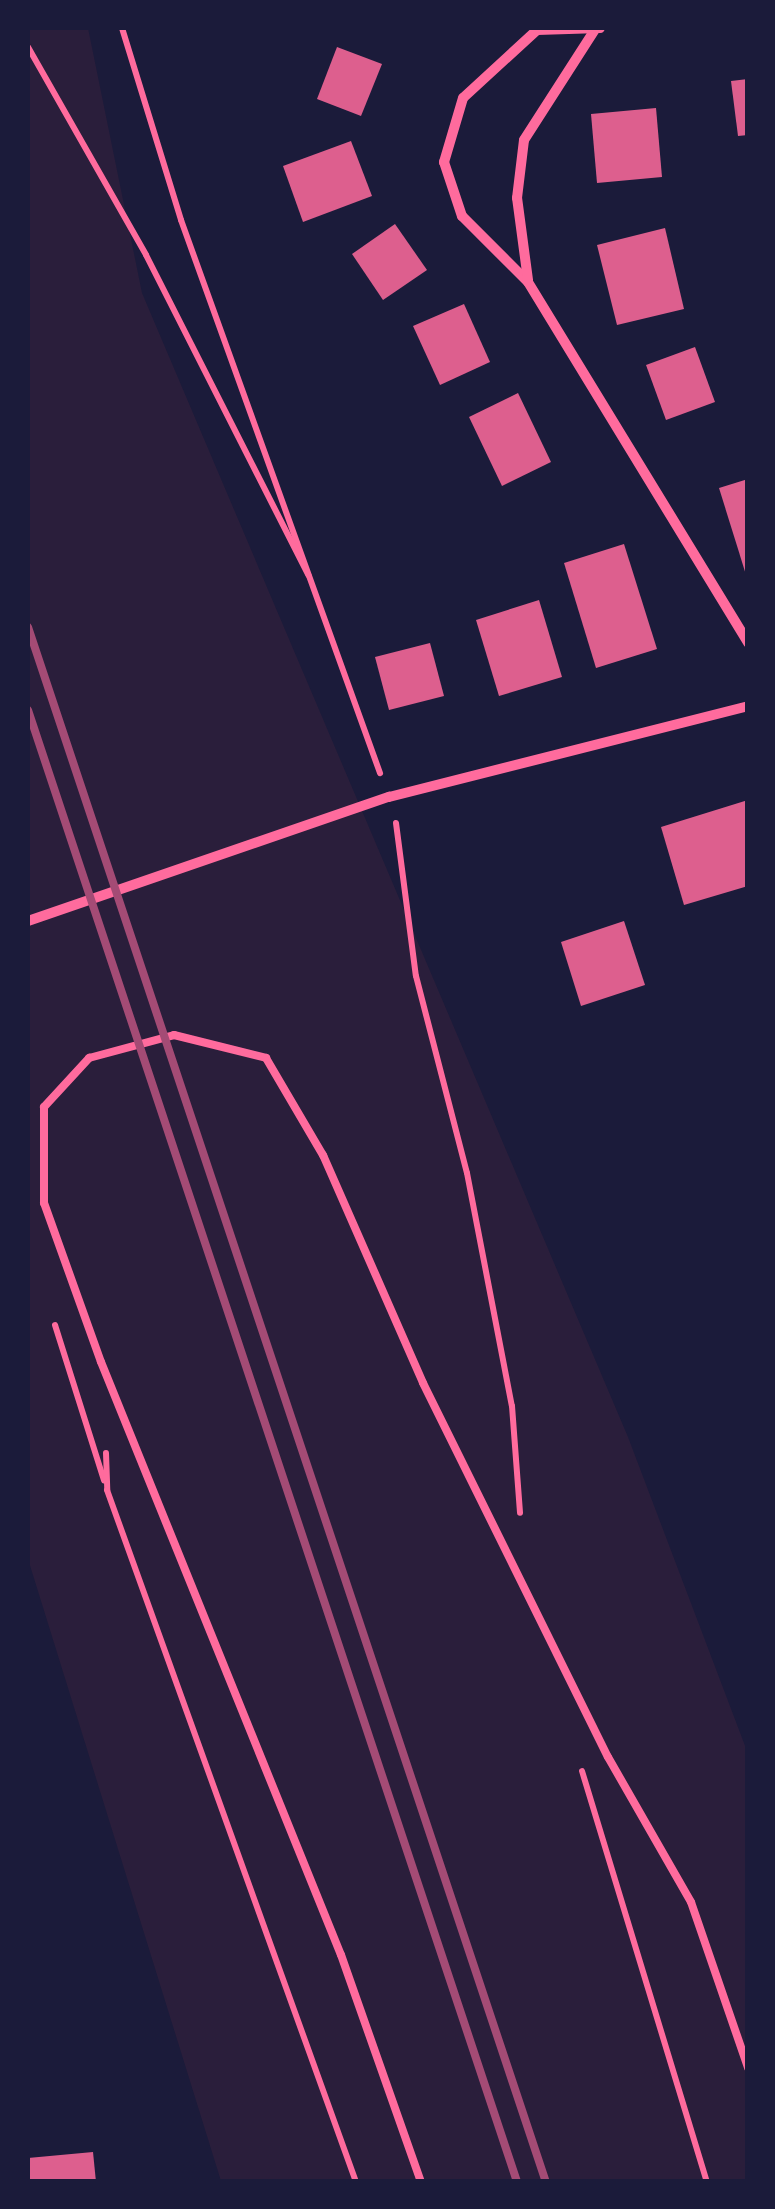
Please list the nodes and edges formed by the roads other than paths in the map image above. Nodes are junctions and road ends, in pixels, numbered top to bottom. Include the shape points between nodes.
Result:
1 (598, 28) edge
2 (528, 282) junction
3 (748, 643) edge
4 (748, 706) edge
5 (28, 921) edge
6 (748, 2068) edge
7 (421, 2182) edge

1 - 2 street via 524,140 517,198
1 - 2 street via 536,30 464,98 444,162 462,216
2 - 3 street
4 - 5 street via 389,797
6 - 7 lane via 691,1902 608,1757 423,1383 323,1155 266,1058 174,1035 89,1058 44,1107 44,1204 101,1362 341,1955

